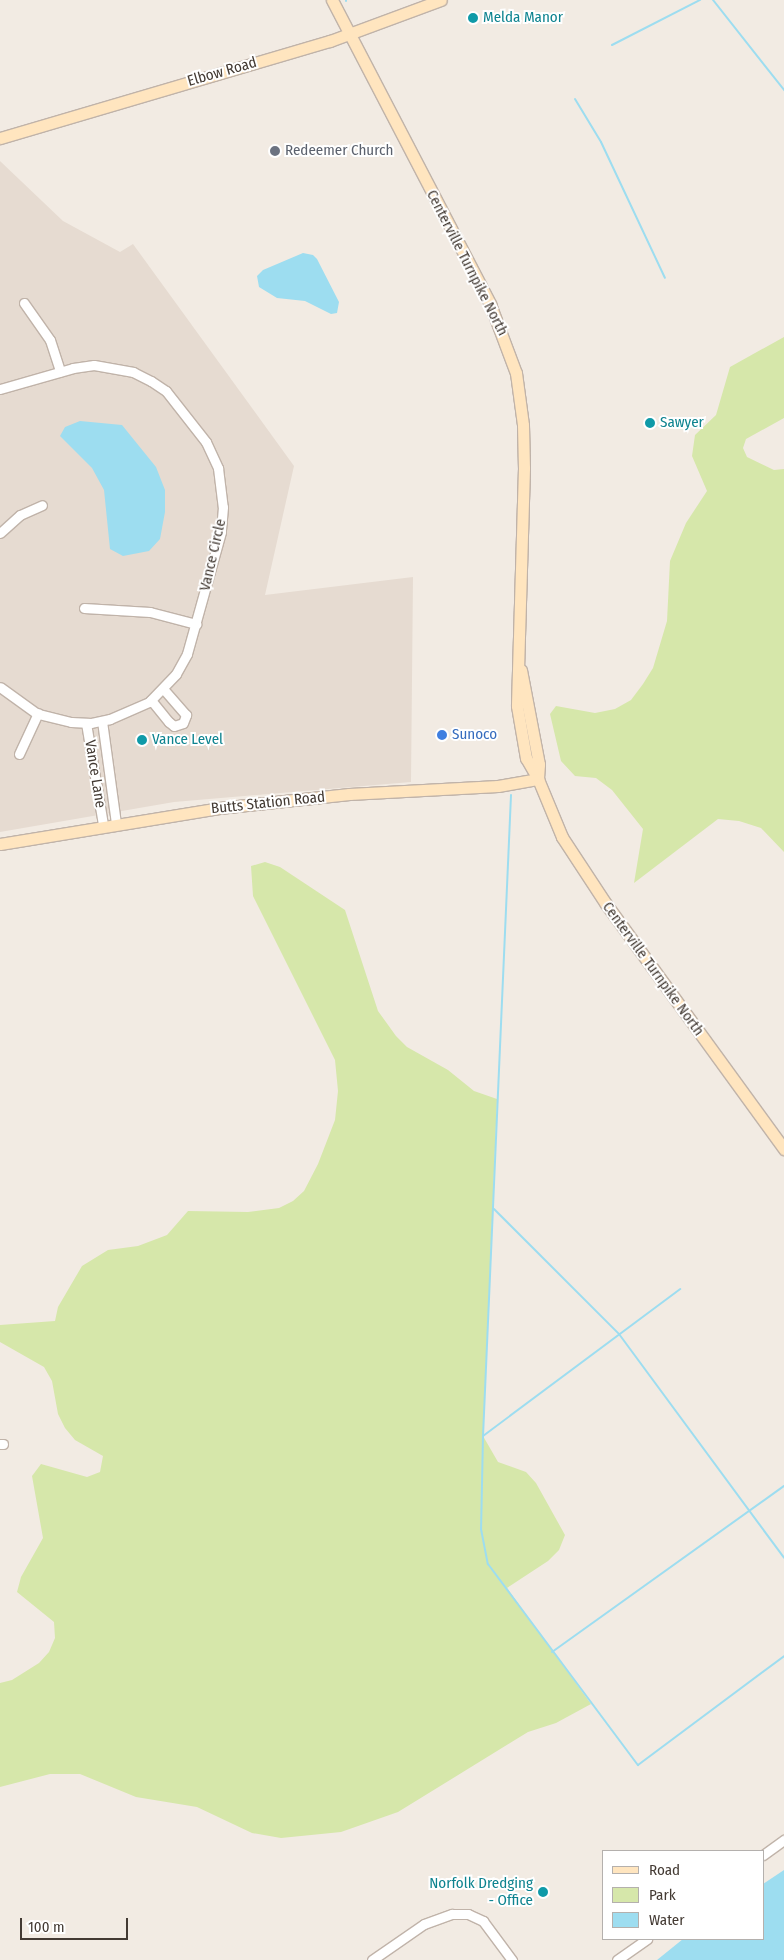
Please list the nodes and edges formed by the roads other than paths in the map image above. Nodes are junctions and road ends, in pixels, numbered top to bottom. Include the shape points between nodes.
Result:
1 (332, 0) edge
2 (441, 0) edge
3 (349, 35) junction
4 (0, 138) edge
5 (24, 303) dead end
6 (60, 371) junction
7 (0, 389) edge
8 (42, 505) dead end
9 (0, 533) edge
10 (84, 608) dead end
11 (196, 624) junction
12 (0, 687) edge
13 (163, 689) junction
14 (151, 700) junction
15 (38, 714) junction
16 (102, 721) junction
17 (86, 723) junction
18 (19, 754) dead end
19 (538, 779) junction
20 (116, 823) junction
21 (103, 825) junction
22 (0, 844) edge
23 (784, 1149) edge
24 (784, 1840) edge
25 (764, 1854) edge
26 (646, 1940) edge
27 (372, 1960) edge
28 (512, 1960) edge
29 (616, 1960) edge

1 - 3 main road, Centerville Turnpike North
2 - 3 main road, Elbow Road
3 - 4 main road, Elbow Road
3 - 19 main road, Centerville Turnpike North via 490,304 516,373 524,446 520,666 516,686 528,768
5 - 6 street via 50,340
6 - 7 street, Vance Circle
6 - 11 street, Vance Circle via 94,365 139,375 166,391 206,442 218,468 223,519
8 - 9 street via 20,515
10 - 11 street via 150,612
11 - 13 street, Vance Circle via 187,654
12 - 15 street, Vance Circle via 21,705
13 - 14 street, Vance Circle
13 - 14 street via 186,715 183,723 174,726
14 - 16 street, Vance Circle via 130,712
15 - 17 street, Vance Circle
15 - 18 street
16 - 17 street, Vance Circle
16 - 20 street, Vance Lane
17 - 21 street, Vance Lane
19 - 20 main road, Butts Station Road via 498,786 287,800
19 - 23 main road, Centerville Turnpike North via 552,818 587,877
20 - 21 main road, Butts Station Road
21 - 22 main road, Butts Station Road
24 - 25 street
26 - 29 street
27 - 28 street via 424,1924 452,1914 468,1914 483,1921

